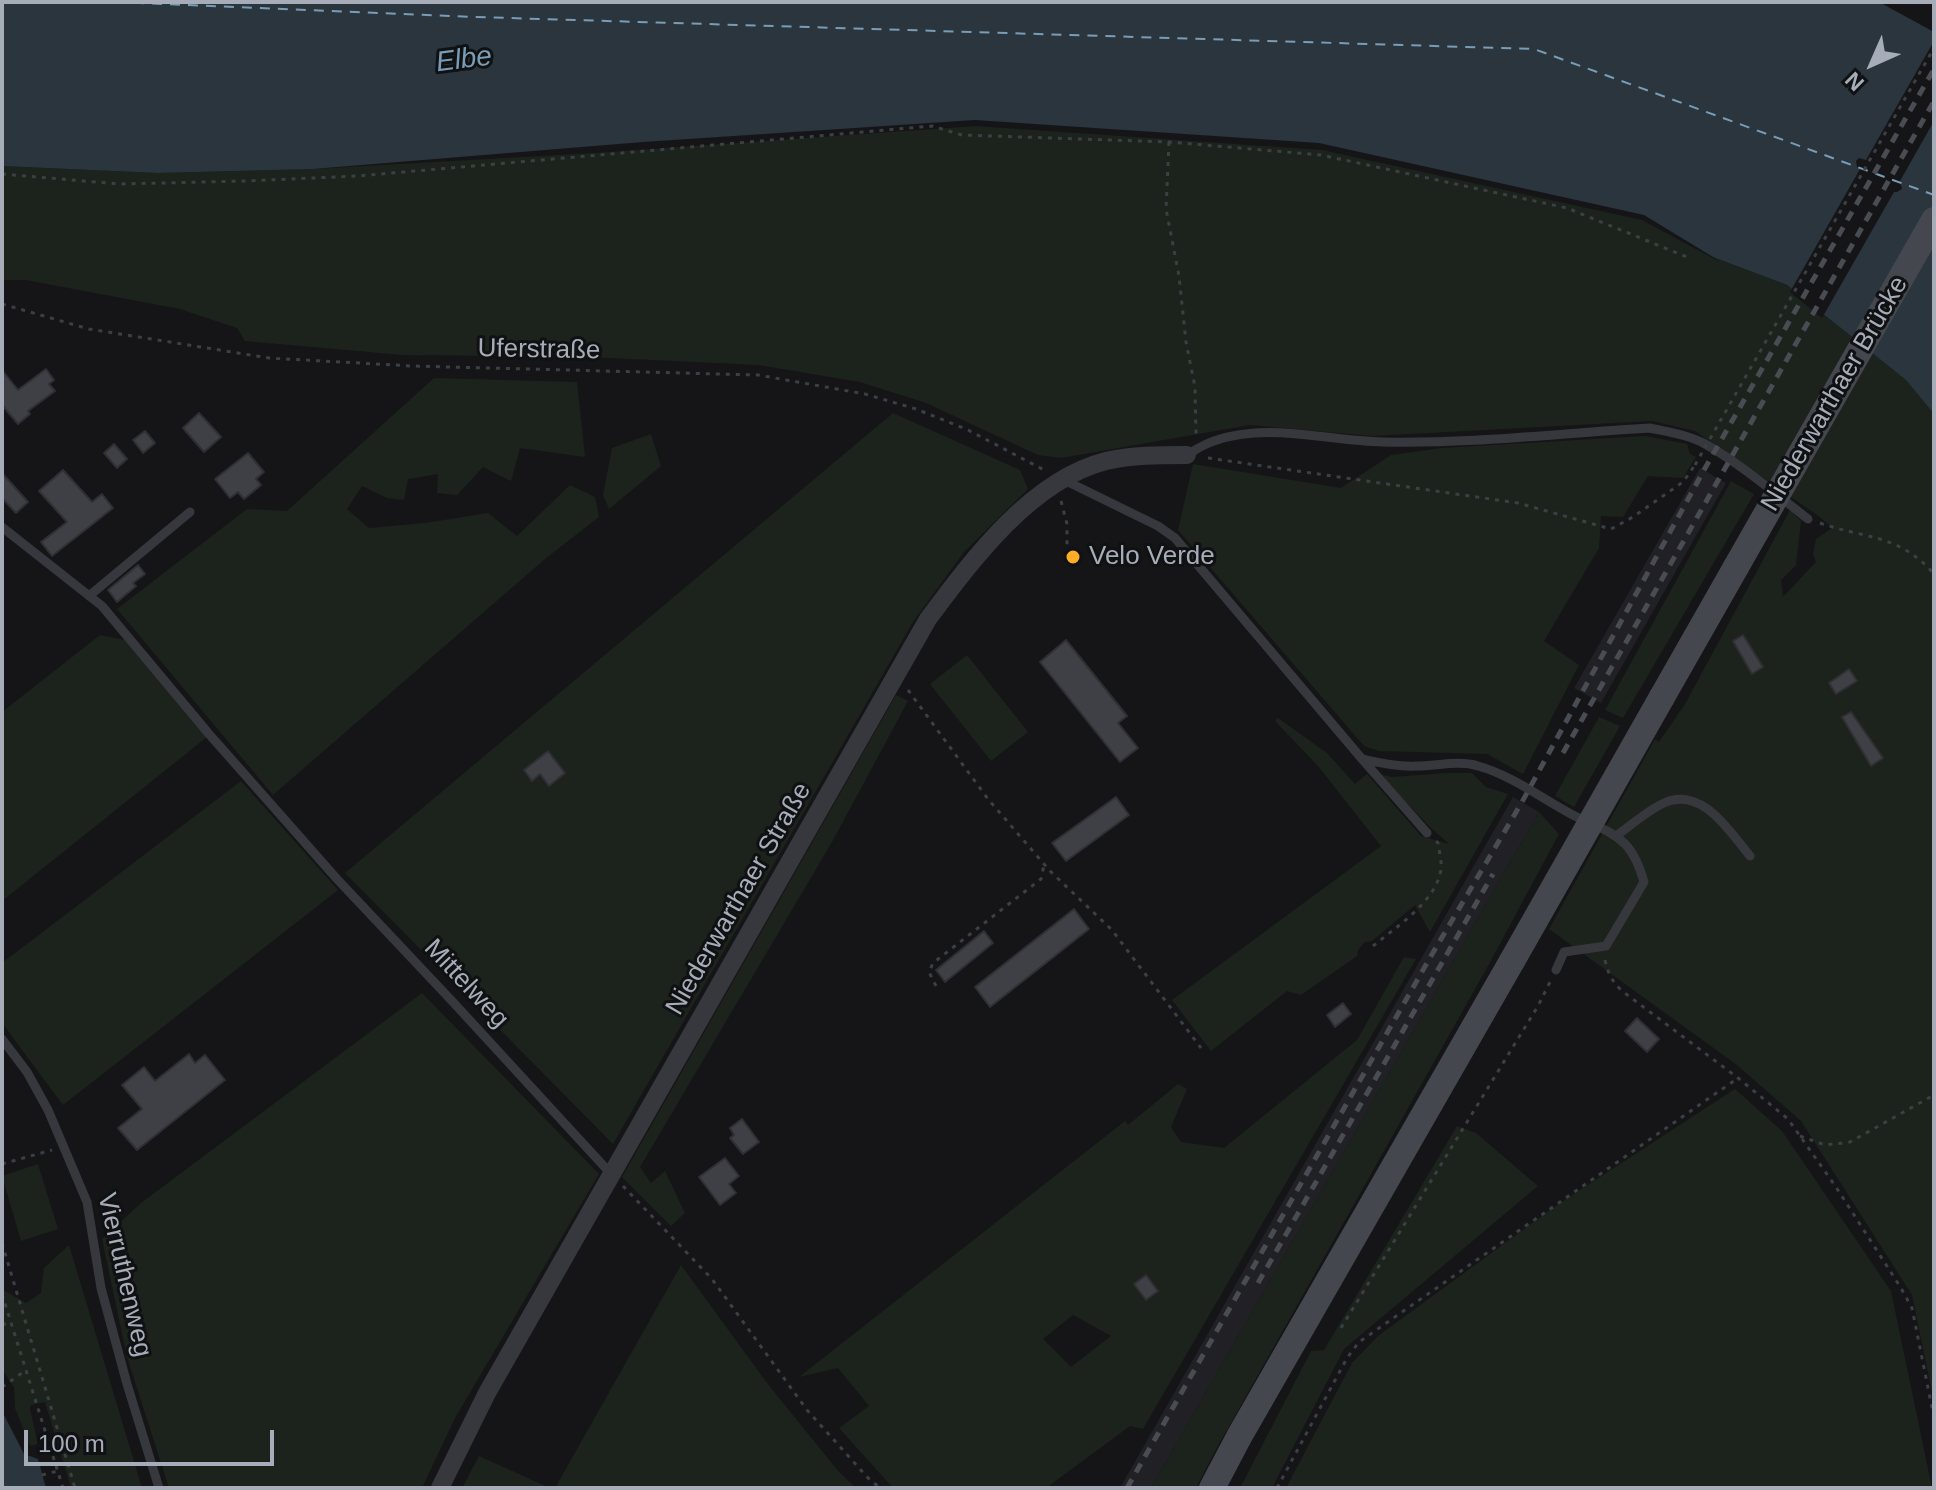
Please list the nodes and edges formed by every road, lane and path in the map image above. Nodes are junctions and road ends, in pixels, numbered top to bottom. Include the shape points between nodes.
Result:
1 (1934, 48) edge
2 (1169, 142) junction
3 (2, 174) edge
4 (1934, 220) edge
5 (1687, 257) dead end
6 (2, 304) edge
7 (1191, 452) junction
8 (1061, 479) junction
9 (1061, 500) dead end
10 (190, 512) dead end
11 (1808, 519) joint
12 (2, 527) edge
13 (1067, 550) dead end
14 (1934, 574) edge
15 (89, 596) junction
16 (896, 675) junction
17 (1362, 759) junction
18 (1427, 833) joint
19 (1616, 836) junction
20 (1750, 856) dead end
21 (1045, 864) junction
22 (1373, 946) dead end
23 (1606, 946) junction
24 (1556, 970) joint
25 (936, 986) dead end
26 (2, 1039) edge
27 (1201, 1048) dead end
28 (1738, 1078) junction
29 (1934, 1095) edge
30 (1800, 1136) junction
31 (63, 1147) junction
32 (2, 1164) edge
33 (612, 1175) junction
34 (2, 1243) edge
35 (2, 1294) edge
36 (11, 1322) junction
37 (2, 1325) edge
38 (1341, 1328) dead end
39 (26, 1370) junction
40 (2, 1387) edge
41 (1934, 1418) edge
42 (58, 1471) junction
43 (42, 1475) dead end
44 (63, 1488) edge
45 (75, 1488) edge
46 (159, 1488) edge
47 (440, 1488) edge
48 (880, 1488) edge
49 (1212, 1488) edge
50 (1277, 1488) edge

1 - 7 path, bridge via 1695,465 1683,482 1611,529 1518,503
2 - 3 path via 962,135 932,126 358,176 119,184
2 - 5 path via 1321,155 1567,208
2 - 7 path via 1166,209 1195,387
4 - 49 main road, Niederwarthaer Brücke, bridge
6 - 8 path, Uferstraße via 89,329 269,358 758,375 916,409
7 - 8 street, Niederwarthaer Straße via 1105,462
7 - 11 lane via 1250,433 1381,442 1650,428 1703,443
8 - 16 street, Niederwarthaer Straße via 970,563 928,619
8 - 17 lane via 1175,538
9 - 13 path
10 - 15 lane
11 - 14 path via 1903,547
12 - 15 lane, Mittelweg
15 - 33 lane, Mittelweg via 327,868
16 - 21 path via 988,799
16 - 33 street, Niederwarthaer Straße
17 - 18 lane
17 - 19 lane via 1391,765 1476,765
18 - 22 path via 1438,843 1441,868 1434,890
19 - 20 lane via 1664,803 1682,799 1716,815
19 - 23 lane via 1628,847 1644,882
21 - 25 path via 1041,879 933,963 929,972
21 - 27 path via 1112,930
23 - 24 lane via 1564,952
23 - 28 path via 1604,959 1613,982
24 - 38 path
26 - 31 lane, Vierruthenweg via 27,1072
28 - 30 path via 1788,1119
28 - 50 path via 1359,1342
29 - 30 path via 1850,1142 1825,1145
30 - 41 path via 1912,1308
31 - 32 path
31 - 46 lane, Vierruthenweg via 87,1202 101,1288
33 - 47 street, Niederwarthaer Straße via 487,1393
33 - 48 path via 712,1279 807,1410
34 - 45 path
35 - 36 path
36 - 37 path
36 - 39 path
39 - 40 path
39 - 42 path
42 - 43 path
42 - 44 path

